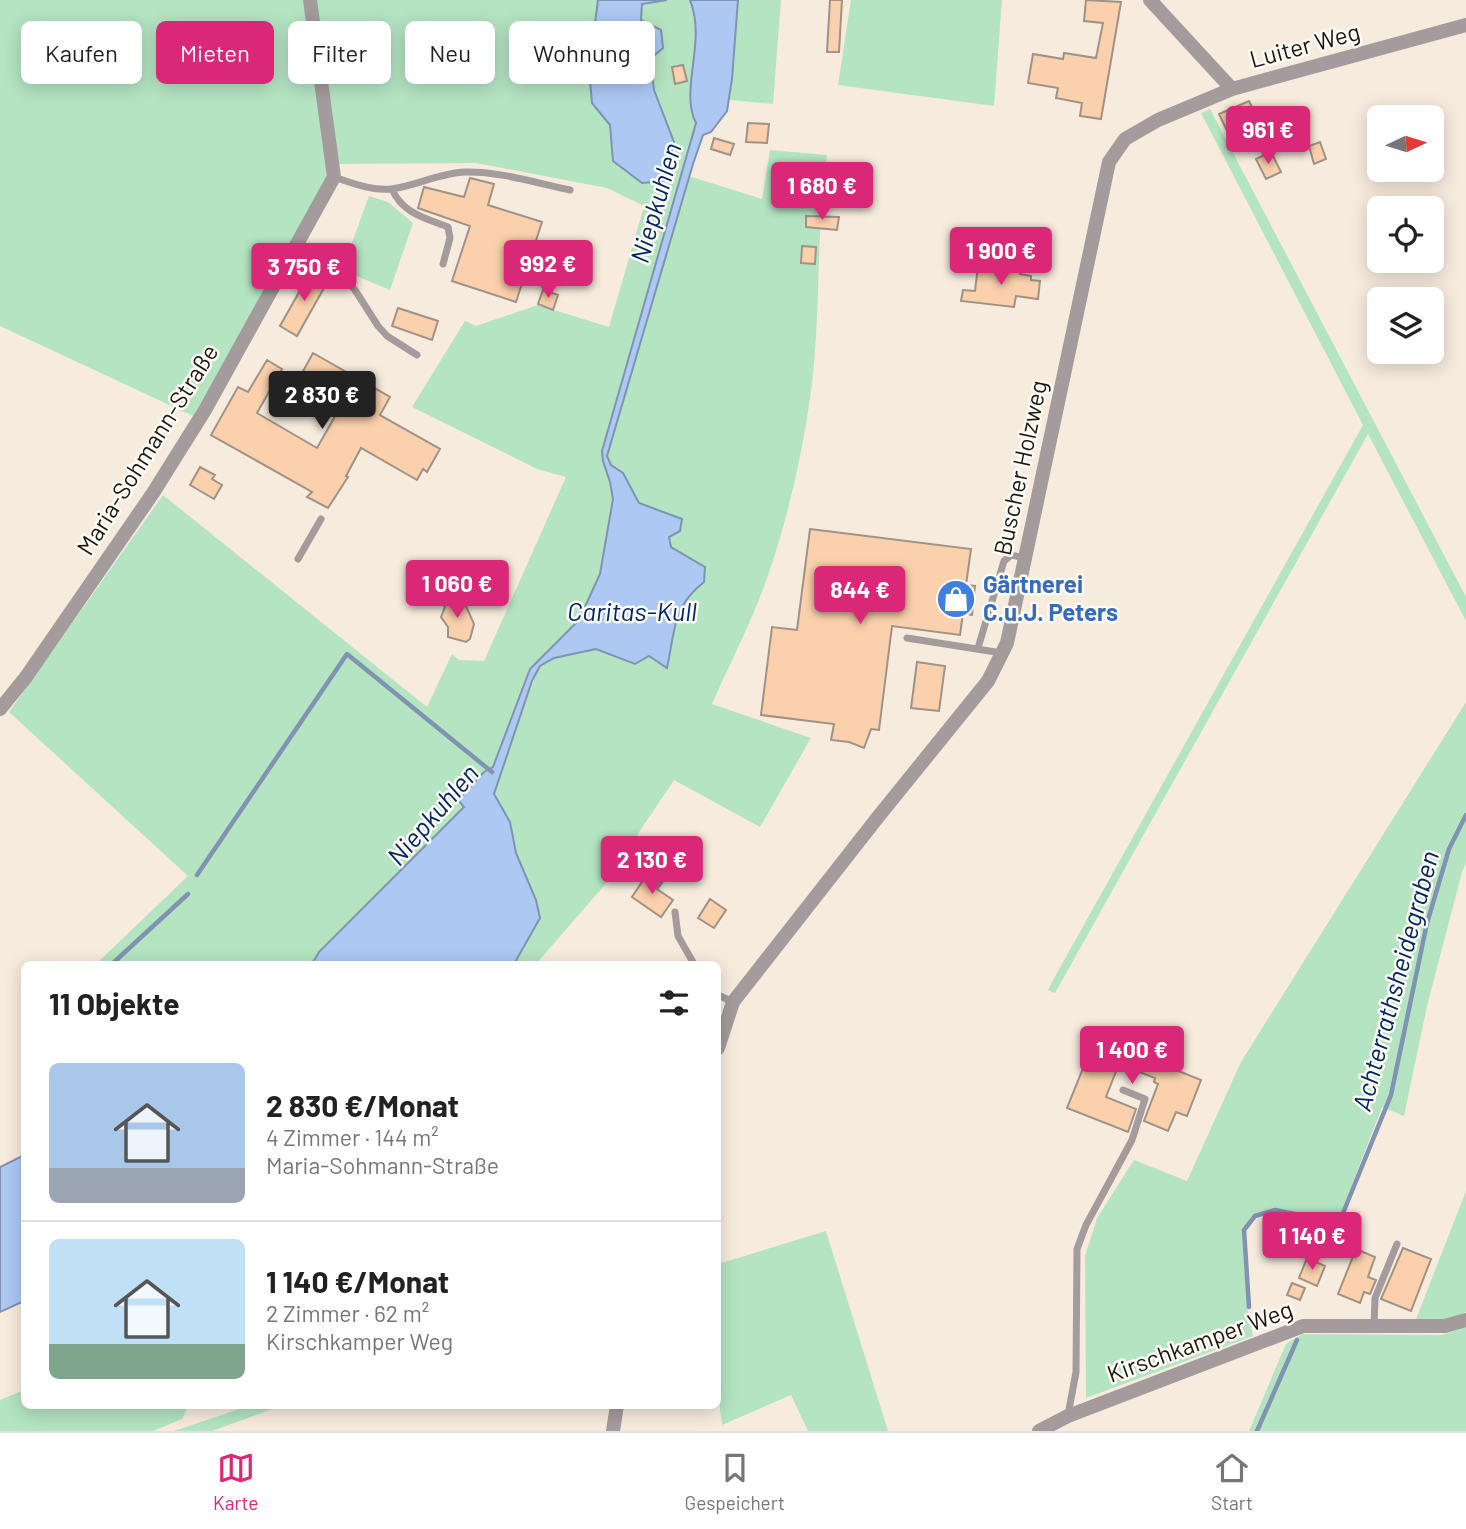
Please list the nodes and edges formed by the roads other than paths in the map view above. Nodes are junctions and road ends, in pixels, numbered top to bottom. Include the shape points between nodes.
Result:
1 (310, 0) edge
2 (1150, 0) edge
3 (1466, 25) edge
4 (1232, 89) junction
5 (334, 177) junction
6 (392, 188) junction
7 (570, 190) dead end
8 (291, 255) junction
9 (443, 264) dead end
10 (416, 355) dead end
11 (321, 519) dead end
12 (1026, 558) junction
13 (298, 559) dead end
14 (907, 638) dead end
15 (978, 648) junction
16 (1002, 653) junction
17 (0, 709) edge
18 (675, 912) dead end
19 (692, 961) edge
20 (721, 996) edge
21 (733, 1002) junction
22 (721, 1039) edge
23 (1123, 1090) dead end
24 (1397, 1244) dead end
25 (1466, 1320) edge
26 (1374, 1325) junction
27 (616, 1409) edge
28 (1068, 1416) junction
29 (613, 1431) edge
30 (1039, 1431) edge

1 - 5 street
2 - 4 street, Luiter Weg
3 - 4 street, Luiter Weg
4 - 12 street, Buscher Holzweg via 1125,139 1109,162
5 - 6 lane via 371,188
5 - 8 street, Maria-Sohmann-Straße
6 - 7 lane via 467,172
6 - 9 lane via 396,200 408,211 448,227
8 - 10 lane via 345,279 387,336
8 - 17 street, Maria-Sohmann-Straße via 159,483
11 - 13 lane
12 - 15 lane via 1005,558
12 - 16 street, Buscher Holzweg
14 - 15 lane
15 - 16 lane
16 - 21 street, Buscher Holzweg via 988,681
18 - 19 lane via 678,936
20 - 21 lane
21 - 22 street, Buscher Holzweg
23 - 28 lane via 1145,1099 1132,1140 1077,1249 1076,1372
24 - 26 lane via 1375,1298
25 - 26 street, Kirschkamper Weg via 1445,1325
26 - 28 street, Kirschkamper Weg via 1303,1325
27 - 29 street
28 - 30 street, Kirschkamper Weg

